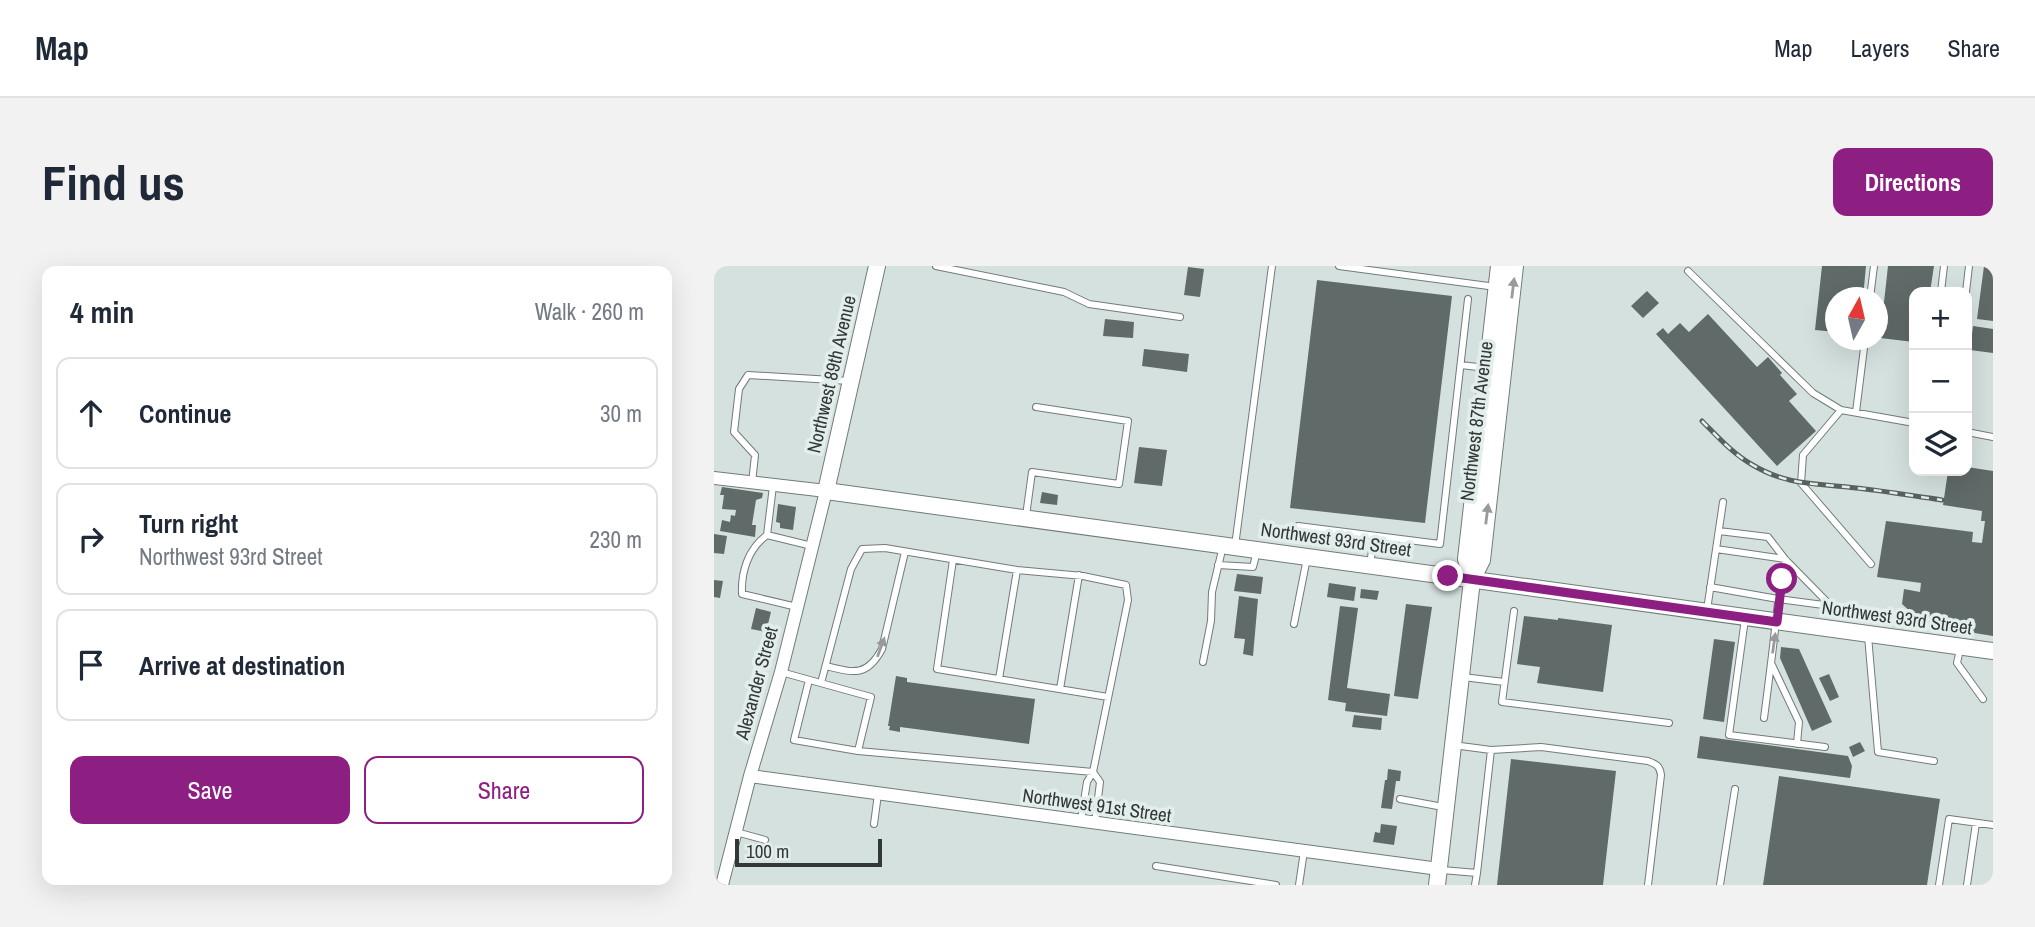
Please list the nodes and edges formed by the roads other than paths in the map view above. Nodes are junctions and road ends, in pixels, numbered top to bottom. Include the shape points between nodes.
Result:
1 (877, 266) edge
2 (936, 266) edge
3 (1272, 266) edge
4 (1339, 266) edge
5 (1499, 266) edge
6 (1515, 266) edge
7 (1874, 266) edge
8 (1944, 266) edge
9 (1969, 266) edge
10 (1688, 271) dead end
11 (1497, 287) junction
12 (1871, 287) edge
13 (1942, 287) edge
14 (1967, 287) edge
15 (1468, 299) dead end
16 (1180, 317) dead end
17 (1864, 350) edge
18 (1461, 365) junction
19 (1488, 369) junction
20 (851, 382) junction
21 (1036, 407) dead end
22 (1841, 410) junction
23 (1856, 412) junction
24 (1909, 422) edge
25 (1972, 433) edge
26 (1993, 437) edge
27 (714, 478) edge
28 (752, 483) junction
29 (772, 486) junction
30 (826, 491) junction
31 (1723, 502) dead end
32 (1026, 518) junction
33 (1298, 526) dead end
34 (1718, 531) junction
35 (767, 535) junction
36 (1374, 536) junction
37 (812, 545) junction
38 (1229, 545) junction
39 (1257, 549) junction
40 (1716, 549) junction
41 (905, 552) junction
42 (1307, 556) junction
43 (1785, 559) junction
44 (953, 560) junction
45 (1871, 564) dead end
46 (1218, 565) junction
47 (1370, 565) junction
48 (1017, 570) junction
49 (1079, 575) junction
50 (1472, 580) junction
51 (1710, 587) junction
52 (1779, 599) junction
53 (797, 607) junction
54 (1514, 611) dead end
55 (1706, 611) junction
56 (1745, 617) junction
57 (1777, 622) junction
58 (1294, 624) dead end
59 (1868, 635) junction
60 (1960, 647) junction
61 (1993, 651) edge
62 (1203, 662) dead end
63 (1771, 664) junction
64 (826, 666) junction
65 (781, 672) junction
66 (1461, 677) junction
67 (999, 679) junction
68 (809, 680) junction
69 (1504, 682) junction
70 (821, 683) junction
71 (1060, 689) junction
72 (1108, 697) junction
73 (1983, 699) dead end
74 (1764, 718) dead end
75 (1669, 723) dead end
76 (1797, 744) junction
77 (1453, 745) junction
78 (1825, 747) dead end
79 (1491, 750) junction
80 (858, 751) junction
81 (1934, 761) dead end
82 (1093, 772) junction
83 (750, 776) junction
84 (1735, 789) dead end
85 (878, 794) junction
86 (1401, 799) dead end
87 (1445, 807) junction
88 (1081, 822) junction
89 (1976, 823) junction
90 (874, 824) dead end
91 (1095, 824) junction
92 (1993, 825) edge
93 (736, 832) junction
94 (765, 840) dead end
95 (1304, 851) junction
96 (1156, 866) dead end
97 (1477, 873) junction
98 (1438, 877) edge
99 (722, 885) edge
100 (1276, 885) edge
101 (1299, 885) edge
102 (1475, 885) edge
103 (1648, 885) edge
104 (1720, 885) edge
105 (1939, 885) edge
106 (1968, 885) edge

1 - 20 street, Northwest 89th Avenue
2 - 16 lane via 1064,292 1089,303
3 - 38 lane
4 - 11 lane
5 - 11 street, Northwest 87th Avenue
50 -> 6 street, Northwest 87th Avenue via 1482,560
7 - 12 lane
8 - 13 lane
9 - 14 lane
10 - 22 lane via 1813,393
11 - 19 street, Northwest 87th Avenue
15 - 18 lane
17 - 23 lane
18 - 19 lane
18 - 36 lane via 1440,544
19 - 50 street, Northwest 87th Avenue via 1466,559
20 - 28 lane via 748,374 739,388 734,432 755,455
20 - 30 street, Northwest 89th Avenue
21 - 32 lane via 1128,421 1119,484 1032,472
22 - 23 lane
22 - 45 lane via 1803,455 1801,483
23 - 24 lane
25 - 26 lane
27 - 28 street, Northwest 93rd Street
28 - 29 street, Northwest 93rd Street
29 - 30 street, Northwest 93rd Street
29 - 35 lane
30 - 32 street, Northwest 93rd Street
30 - 37 street, Alexander Street
31 - 34 lane
32 - 38 street, Northwest 93rd Street
33 - 36 lane
34 - 40 lane
34 - 43 lane via 1768,537
35 - 37 lane
35 - 53 lane via 755,544 748,558 742,594
36 - 47 lane
37 - 53 street, Alexander Street
38 - 39 street, Northwest 93rd Street
38 - 46 lane
39 - 42 street, Northwest 93rd Street
39 - 46 lane via 1253,567
40 - 43 lane
40 - 51 lane
41 - 44 lane
41 - 64 lane via 862,549 851,569
64 -> 41 lane via 851,672 875,662
42 - 47 street, Northwest 93rd Street
42 - 58 lane
43 - 52 lane
43 - 52 lane via 1831,606
44 - 48 lane
44 - 67 lane via 937,669
46 - 62 lane
47 - 50 street, Northwest 93rd Street
48 - 49 lane
48 - 67 lane
49 - 71 lane
49 - 72 lane via 1126,585 1128,600
50 - 55 street, Northwest 93rd Street
50 - 66 street, Northwest 87th Avenue
51 - 52 lane
51 - 55 lane
52 - 57 lane
53 - 65 street, Alexander Street
54 - 69 lane
55 - 56 street, Northwest 93rd Street
56 - 57 street, Northwest 93rd Street
56 - 76 lane via 1729,735
57 - 59 street, Northwest 93rd Street
63 -> 57 lane
59 - 60 street, Northwest 93rd Street
59 - 81 lane via 1878,752
60 - 61 street, Northwest 93rd Street
60 - 73 lane via 1957,663
63 - 74 lane
63 - 76 lane via 1799,722
64 - 70 lane
65 - 68 lane
65 - 83 street, Alexander Street
66 - 69 lane
66 - 77 street, Northwest 87th Avenue
67 - 71 lane
68 - 70 lane
68 - 80 lane via 794,740
69 - 75 lane via 1502,702
70 - 80 lane via 871,696
71 - 72 lane
72 - 82 lane
76 - 78 lane
77 - 79 lane
77 - 87 street, Northwest 87th Avenue
79 - 97 lane
79 - 103 lane via 1541,747 1656,764 1661,775
80 - 82 lane
82 - 88 lane via 1087,782
82 - 91 lane via 1100,782
83 - 85 street, Northwest 91st Street
83 - 93 street, Alexander Street
84 - 104 lane
85 - 88 street, Northwest 91st Street
85 - 90 lane
86 - 87 lane
87 - 98 street, Northwest 87th Avenue
88 - 91 street, Northwest 91st Street
89 - 92 lane
89 - 105 lane via 1949,819
89 - 106 lane
91 - 95 street, Northwest 91st Street
93 - 94 lane
93 - 99 street, Alexander Street
95 - 98 street, Northwest 91st Street
95 - 101 lane
96 - 100 lane
97 - 98 lane
97 - 102 lane

